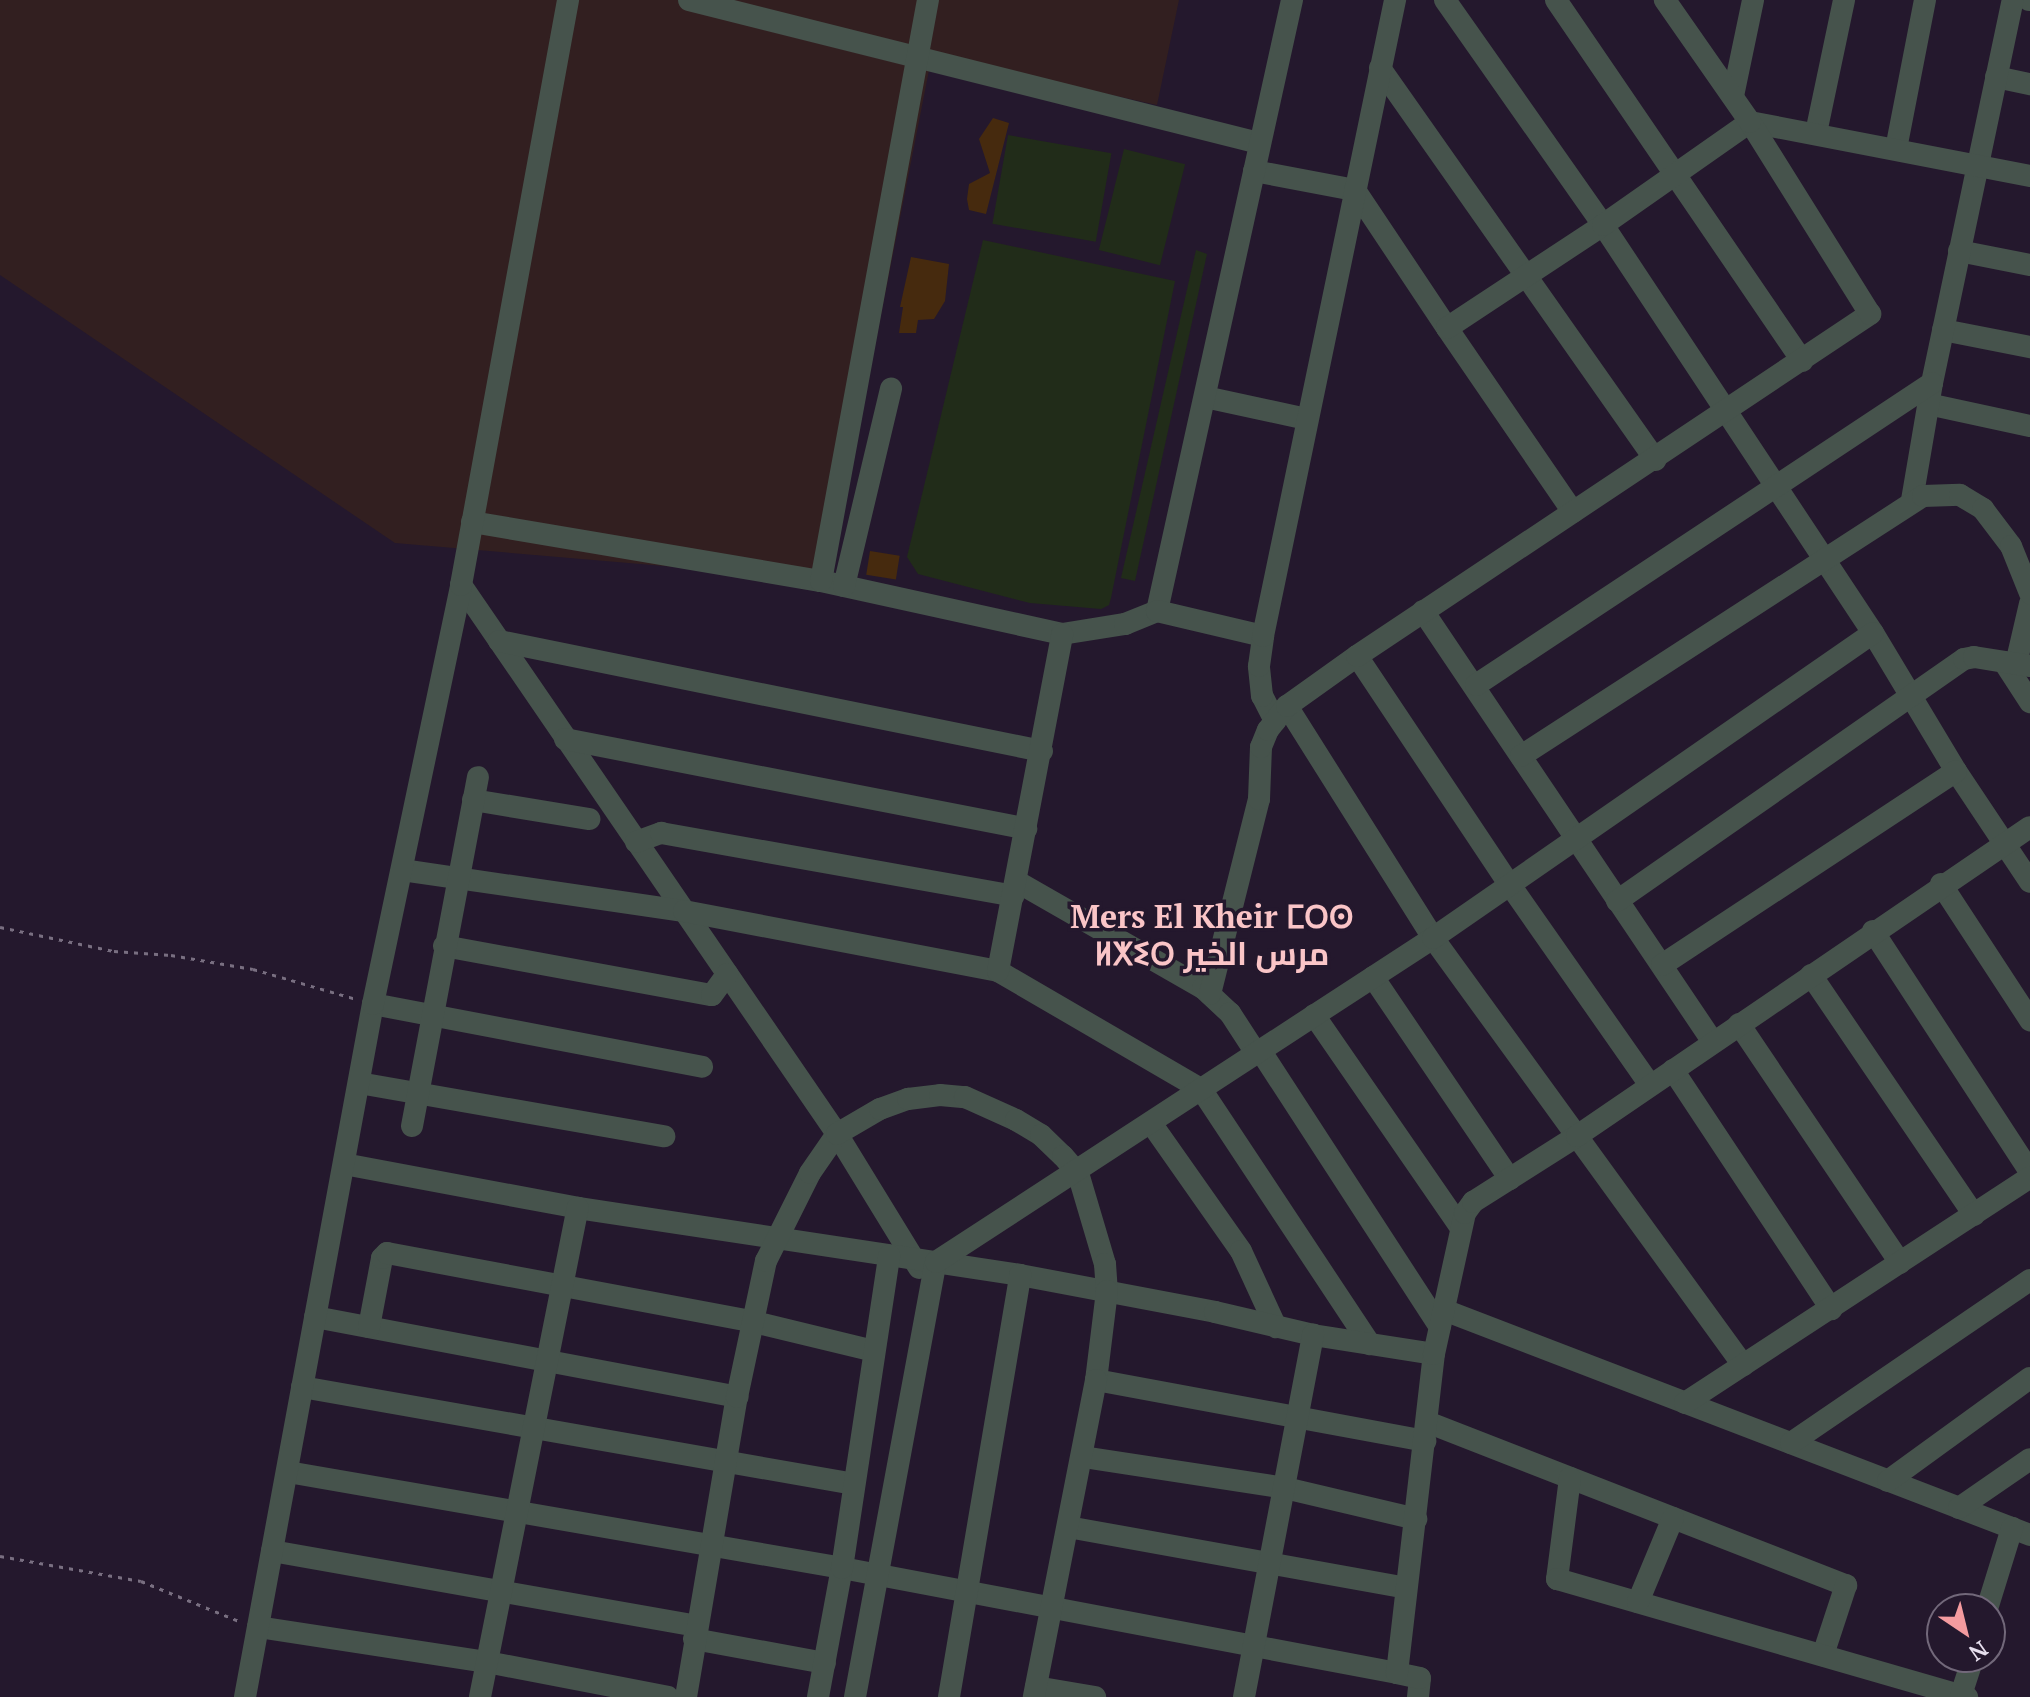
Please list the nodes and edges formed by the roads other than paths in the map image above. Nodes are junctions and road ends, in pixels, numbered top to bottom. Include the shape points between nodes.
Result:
1 (568, 0) edge
2 (689, 0) edge
3 (928, 0) edge
4 (1292, 0) edge
5 (1395, 0) edge
6 (1445, 0) edge
7 (1556, 0) edge
8 (1665, 0) edge
9 (1753, 0) edge
10 (1844, 0) edge
11 (1925, 0) edge
12 (2013, 0) edge
13 (918, 55) junction
14 (1380, 68) junction
15 (1996, 77) junction
16 (2030, 84) edge
17 (1733, 96) junction
18 (1750, 122) junction
19 (1816, 133) junction
20 (1259, 143) junction
21 (1896, 149) junction
22 (1977, 166) junction
23 (1254, 171) junction
24 (1674, 174) junction
25 (2030, 176) edge
26 (1355, 190) junction
27 (1603, 225) junction
28 (1959, 251) junction
29 (2030, 265) edge
30 (1526, 274) junction
31 (1447, 328) junction
32 (1943, 330) junction
33 (2030, 347) edge
34 (1802, 361) junction
35 (891, 389) dead end
36 (1930, 394) junction
37 (1205, 397) junction
38 (1726, 412) junction
39 (1307, 419) junction
40 (2030, 426) edge
41 (1655, 460) junction
42 (1773, 486) junction
43 (1912, 500) junction
44 (1573, 512) junction
45 (472, 522) junction
46 (1822, 560) junction
47 (821, 581) junction
48 (461, 585) junction
49 (844, 586) junction
50 (2030, 593) edge
51 (2030, 604) edge
52 (1157, 611) junction
53 (1423, 611) junction
54 (1873, 633) junction
55 (1062, 634) junction
56 (1263, 636) junction
57 (499, 641) junction
58 (1357, 656) junction
59 (2017, 664) edge
60 (1476, 685) junction
61 (1911, 697) junction
62 (2030, 702) edge
63 (1281, 714) junction
64 (565, 739) junction
65 (1042, 751) junction
66 (1521, 756) junction
67 (1956, 771) junction
68 (478, 777) dead end
69 (473, 800) junction
70 (589, 819) dead end
71 (2030, 827) edge
72 (1026, 829) junction
73 (1576, 840) junction
74 (636, 842) junction
75 (2003, 845) junction
76 (402, 870) junction
77 (456, 879) junction
78 (2030, 882) edge
79 (1941, 884) junction
80 (1510, 885) junction
81 (1014, 888) junction
82 (1617, 901) junction
83 (684, 911) junction
84 (1873, 931) junction
85 (1433, 938) junction
86 (444, 946) junction
87 (1662, 965) junction
88 (998, 971) junction
89 (727, 974) junction
90 (1811, 975) junction
91 (1373, 977) junction
92 (1210, 994) junction
93 (373, 1004) junction
94 (431, 1015) junction
95 (1314, 1015) junction
96 (2030, 1020) edge
97 (1739, 1024) junction
98 (1713, 1042) junction
99 (1258, 1052) junction
100 (702, 1067) dead end
101 (1673, 1070) junction
102 (359, 1083) junction
103 (1650, 1085) junction
104 (1201, 1089) junction
105 (418, 1092) junction
106 (1151, 1123) junction
107 (412, 1126) dead end
108 (837, 1134) junction
109 (664, 1136) dead end
110 (1577, 1136) junction
111 (344, 1164) junction
112 (1078, 1173) junction
113 (2030, 1175) edge
114 (1510, 1179) junction
115 (578, 1208) junction
116 (1974, 1215) junction
117 (1460, 1227) junction
118 (779, 1239) junction
119 (889, 1256) junction
120 (926, 1261) junction
121 (1900, 1263) junction
122 (1020, 1275) junction
123 (2030, 1280) edge
124 (563, 1284) junction
125 (1107, 1291) junction
126 (1831, 1309) junction
127 (315, 1317) junction
128 (1442, 1319) junction
129 (754, 1322) junction
130 (369, 1327) junction
131 (1276, 1327) junction
132 (1313, 1335) junction
133 (1370, 1344) junction
134 (874, 1351) junction
135 (1434, 1354) junction
136 (547, 1362) junction
137 (1743, 1365) junction
138 (2030, 1378) edge
139 (1096, 1380) junction
140 (302, 1387) junction
141 (737, 1397) junction
142 (1685, 1403) junction
143 (1298, 1417) junction
144 (534, 1428) junction
145 (1426, 1432) junction
146 (1791, 1443) junction
147 (1083, 1457) junction
148 (2030, 1459) edge
149 (728, 1464) junction
150 (288, 1472) junction
151 (1570, 1478) junction
152 (1888, 1481) junction
153 (854, 1484) junction
154 (1285, 1488) junction
155 (1959, 1508) junction
156 (517, 1514) junction
157 (1673, 1518) junction
158 (1416, 1519) junction
159 (1068, 1527) junction
160 (2021, 1532) edge
161 (712, 1545) junction
162 (272, 1551) junction
163 (1271, 1561) junction
164 (842, 1568) junction
165 (876, 1576) junction
166 (1406, 1588) junction
167 (501, 1590) junction
168 (1994, 1593) edge
169 (969, 1595) junction
170 (1638, 1602) junction
171 (1050, 1610) junction
172 (258, 1627) junction
173 (695, 1633) junction
174 (1256, 1646) junction
175 (1823, 1655) junction
176 (487, 1662) junction
177 (825, 1663) junction
178 (1397, 1673) junction
179 (1969, 1673) edge
180 (1035, 1692) edge
181 (1964, 1696) edge
182 (246, 1697) edge
183 (480, 1697) edge
184 (668, 1697) edge
185 (686, 1697) edge
186 (818, 1697) edge
187 (855, 1697) edge
188 (949, 1697) edge
189 (1095, 1697) edge
190 (1244, 1697) edge
191 (1418, 1697) edge

1 - 45 street
2 - 13 street
3 - 13 street
4 - 20 street
5 - 14 street
6 - 27 street
7 - 24 street
8 - 17 street
9 - 17 street
10 - 19 street
11 - 21 street
12 - 15 street
13 - 20 street
13 - 47 street
14 - 26 street
14 - 30 street
15 - 16 street
15 - 22 street
17 - 18 street
18 - 19 street
18 - 24 street
18 - 34 street via 1869,310 1867,319
19 - 21 street
20 - 23 street
21 - 22 street
22 - 25 street
22 - 28 street
23 - 26 street
23 - 37 street
24 - 27 street
24 - 34 street
26 - 31 street
26 - 39 street
27 - 30 street
27 - 38 street
28 - 29 street
28 - 32 street
30 - 31 street
30 - 41 street
31 - 44 street
32 - 33 street
32 - 36 street
34 - 38 street
35 - 49 street
36 - 40 street
36 - 42 street
36 - 43 street
37 - 39 street
37 - 52 street
38 - 41 street
38 - 42 street
39 - 56 street
41 - 44 street
42 - 46 street
42 - 60 street
43 - 46 street
43 - 50 street via 1947,493 1983,509 2011,546
44 - 53 street
45 - 47 street
45 - 48 street
46 - 54 street
46 - 66 street
47 - 49 street
48 - 57 street
48 - 76 street
49 - 55 street
51 - 59 street
52 - 55 street via 1125,624
52 - 56 street
53 - 58 street
53 - 60 street
54 - 61 street
54 - 73 street
55 - 65 street
56 - 63 street via 1262,696
57 - 64 street
57 - 65 street
58 - 63 street
58 - 80 street
59 - 61 street via 1969,657
59 - 62 street
60 - 66 street
61 - 67 street
61 - 82 street
63 - 85 street
63 - 92 street via 1261,747 1259,799
64 - 72 street
64 - 74 street
65 - 72 street
66 - 73 street
67 - 75 street
67 - 87 street
68 - 69 street
69 - 70 street
69 - 77 street
71 - 75 street
72 - 81 street
73 - 80 street
73 - 82 street
74 - 81 street via 661,833
74 - 83 street
75 - 78 street
75 - 79 street
76 - 77 street
76 - 93 street
77 - 83 street
77 - 86 street
79 - 84 street
79 - 96 street
80 - 85 street
80 - 103 street
81 - 88 street
81 - 92 street
82 - 87 street
83 - 88 street
83 - 89 street
84 - 90 street
84 - 113 street
85 - 91 street
85 - 110 street
86 - 89 street via 712,995
86 - 94 street
87 - 98 street
88 - 104 street
89 - 108 street
90 - 97 street
90 - 116 street
91 - 95 street
91 - 114 street
92 - 99 street
93 - 94 street
93 - 102 street
94 - 100 street
94 - 105 street
95 - 99 street
95 - 117 street
97 - 98 street
97 - 121 street
98 - 101 street
99 - 104 street
99 - 128 street
101 - 103 street
101 - 126 street
102 - 105 street
102 - 111 street
103 - 110 street
104 - 106 street
104 - 133 street
105 - 107 street
105 - 109 street
106 - 112 street
106 - 131 street via 1241,1251
108 - 112 street via 908,1099 965,1097 1041,1135
108 - 118 street via 810,1173
108 - 120 street
110 - 114 street
110 - 137 street
111 - 115 street
111 - 127 street
112 - 120 street
112 - 125 street via 1098,1235
113 - 116 street
114 - 117 street via 1473,1202
115 - 118 street
115 - 124 street
116 - 121 street
117 - 128 street
118 - 119 street
118 - 129 street via 766,1261
119 - 120 street
119 - 134 street
120 - 122 street
120 - 165 street via 931,1289
121 - 126 street
122 - 125 street
122 - 169 street
123 - 146 street
124 - 129 street
124 - 130 street via 387,1253
124 - 136 street
125 - 131 street
125 - 139 street
126 - 137 street
127 - 130 street
127 - 140 street
128 - 135 street
128 - 142 street
129 - 134 street
129 - 141 street
130 - 136 street
131 - 132 street
132 - 133 street
132 - 143 street
133 - 135 street
134 - 153 street
135 - 145 street
136 - 141 street
136 - 144 street
137 - 142 street
138 - 152 street
139 - 143 street
139 - 147 street
140 - 144 street
140 - 150 street
141 - 149 street
142 - 146 street
143 - 145 street
143 - 154 street
144 - 149 street
144 - 156 street
145 - 151 street
145 - 158 street
146 - 152 street
147 - 154 street
147 - 159 street
148 - 155 street
149 - 153 street
149 - 161 street
150 - 156 street
150 - 162 street
151 - 157 street
151 - 170 street via 1557,1579
152 - 155 street
153 - 164 street
154 - 158 street
154 - 163 street
155 - 160 street
156 - 161 street
156 - 167 street
157 - 170 street
157 - 175 street via 1846,1585
158 - 166 street
159 - 163 street
159 - 171 street
160 - 168 street
161 - 164 street
161 - 173 street
162 - 167 street
162 - 172 street
163 - 166 street
163 - 174 street
164 - 165 street
164 - 177 street
165 - 169 street
165 - 187 street
166 - 178 street
167 - 173 street
167 - 176 street
169 - 171 street
169 - 188 street
170 - 175 street
171 - 174 street
171 - 180 street
172 - 176 street
172 - 182 street
173 - 177 street
173 - 185 street
174 - 178 street
174 - 190 street
175 - 181 street
176 - 183 street
176 - 184 street
177 - 186 street
178 - 191 street via 1420,1678
179 - 181 street
180 - 189 street

